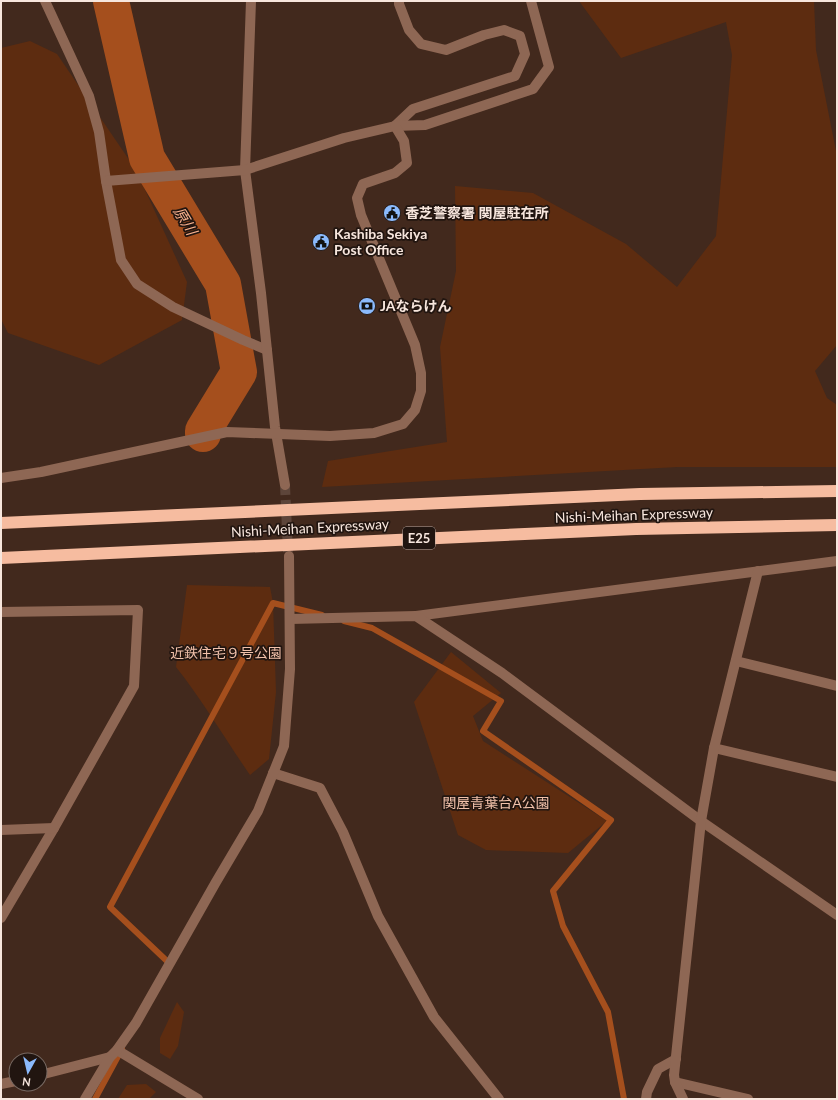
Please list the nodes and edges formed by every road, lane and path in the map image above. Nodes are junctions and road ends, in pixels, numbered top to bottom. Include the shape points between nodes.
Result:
1 (45, 1) edge
2 (251, 1) edge
3 (400, 1) edge
4 (531, 1) edge
5 (395, 126) junction
6 (245, 170) junction
7 (106, 181) junction
8 (267, 350) junction
9 (276, 434) junction
10 (1, 478) edge
11 (285, 484) tunnel mouth
12 (837, 490) edge
13 (1, 523) edge
14 (837, 525) edge
15 (288, 556) tunnel mouth
16 (1, 558) edge
17 (837, 561) edge
18 (758, 571) junction
19 (1, 612) edge
20 (416, 616) junction
21 (290, 619) junction
22 (736, 661) junction
23 (837, 686) edge
24 (714, 748) junction
25 (273, 773) junction
26 (837, 777) edge
27 (701, 821) junction
28 (54, 828) junction
29 (1, 830) edge
30 (837, 915) edge
31 (1, 918) edge
32 (113, 1054) junction
33 (676, 1059) junction
34 (48, 1073) edge
35 (675, 1082) junction
36 (85, 1099) edge
37 (198, 1099) edge
38 (499, 1099) edge
39 (646, 1099) edge
40 (683, 1099) edge
41 (748, 1099) edge

1 - 7 street via 89,96 99,132
2 - 6 street
3 - 5 street via 409,30 421,44 446,50 504,30 520,36 525,54 515,76 414,109
4 - 5 street via 549,67 533,89 425,125
5 - 6 street via 344,138
5 - 9 street via 404,141 407,163 395,173 362,184 357,198 361,215 414,345 421,372 421,391 415,410 403,424 374,433 330,436
6 - 7 street
6 - 8 street
7 - 8 street via 121,260 137,284 172,307
8 - 9 street
9 - 10 street via 227,432 41,472
9 - 11 street
12 - 13 highway, Nishi-Meihan Expressway via 633,494
14 - 16 highway, Nishi-Meihan Expressway / E25 via 604,530
15 - 21 street
17 - 18 street
18 - 20 street
18 - 22 street
19 - 28 street via 138,610 134,686
20 - 21 street
20 - 27 street via 502,672
21 - 25 street via 290,669 284,746
22 - 23 street
22 - 24 street
24 - 26 street
24 - 27 street
25 - 32 street via 258,811 136,1023
25 - 38 street via 320,788 343,832 378,916 434,1017
27 - 30 street
27 - 33 street
28 - 29 street
28 - 31 street
32 - 34 street
32 - 36 street
32 - 37 street
33 - 35 street
33 - 39 street via 658,1069
35 - 40 street
35 - 41 street

